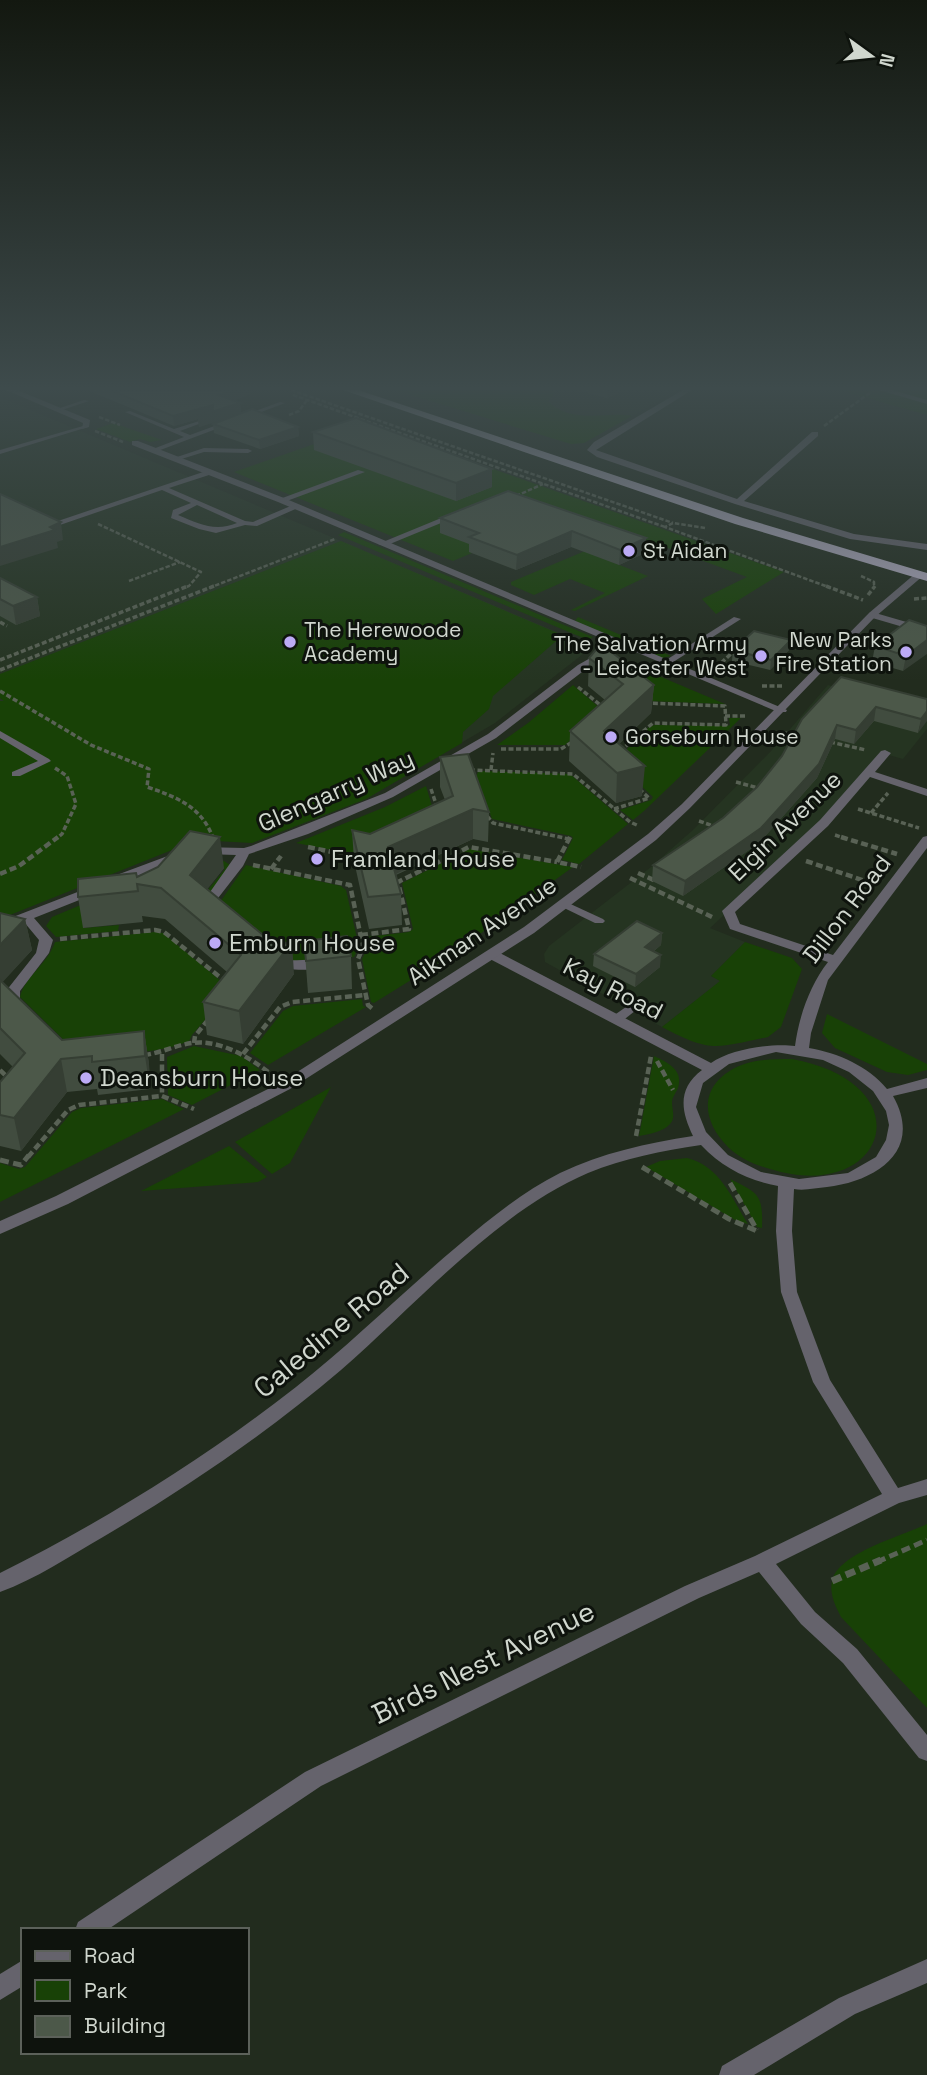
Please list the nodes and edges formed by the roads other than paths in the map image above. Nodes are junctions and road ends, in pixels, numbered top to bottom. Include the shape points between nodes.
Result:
1 (166, 487) edge
2 (247, 487) edge
3 (319, 487) edge
4 (637, 487) edge
5 (693, 487) edge
6 (755, 487) edge
7 (163, 488) junction
8 (281, 500) junction
9 (198, 502) junction
10 (738, 502) junction
11 (296, 507) junction
12 (34, 513) edge
13 (458, 514) edge
14 (739, 521) junction
15 (244, 523) junction
16 (382, 544) junction
17 (927, 547) edge
18 (924, 573) edge
19 (906, 584) junction
20 (927, 590) edge
21 (872, 615) junction
22 (737, 619) dead end
23 (927, 631) edge
24 (622, 644) junction
25 (667, 662) junction
26 (782, 710) junction
27 (0, 733) edge
28 (885, 754) road end
29 (868, 773) junction
30 (16, 774) dead end
31 (927, 793) edge
32 (927, 840) edge
33 (242, 857) junction
34 (564, 904) junction
35 (26, 917) junction
36 (220, 919) edge
37 (599, 921) dead end
38 (0, 927) edge
39 (263, 953) edge
40 (493, 956) junction
41 (836, 960) junction
42 (328, 962) edge
43 (636, 1004) dead end
44 (25, 1014) edge
45 (617, 1019) junction
46 (802, 1050) junction
47 (709, 1068) junction
48 (927, 1083) edge
49 (884, 1094) junction
50 (702, 1140) junction
51 (786, 1184) junction
52 (0, 1228) edge
53 (927, 1487) edge
54 (894, 1497) junction
55 (762, 1562) junction
56 (0, 1583) edge
57 (927, 1751) edge
58 (89, 1928) edge
59 (927, 1971) edge
60 (21, 1973) edge
61 (0, 1987) edge
62 (731, 2075) edge

1 - 7 lane
2 - 8 street
3 - 8 lane
4 - 14 highway
5 - 10 street
6 - 10 street
7 - 9 lane
7 - 12 lane via 57,524
8 - 11 street
9 - 15 lane
9 - 15 lane via 174,516 215,532
10 - 17 street via 853,537
11 - 15 lane via 254,524
11 - 16 street
13 - 16 lane
14 - 18 highway
14 - 19 highway
16 - 24 street
18 - 19 street, Aikman Avenue
19 - 20 highway
19 - 21 street, Aikman Avenue
21 - 23 street
21 - 26 street, Aikman Avenue
22 - 25 lane
24 - 25 street
24 - 33 street, Glengarry Way via 450,761 353,811
25 - 26 street
26 - 34 street, Aikman Avenue via 656,833
27 - 30 lane via 46,761
28 - 29 street, Elgin Avenue
29 - 31 street, Elgin Avenue
29 - 41 street, Elgin Avenue via 817,829 728,911 735,926
32 - 41 street, Dillon Road
33 - 35 street, Glengarry Way via 216,849 197,850
33 - 36 street via 209,902 209,910
34 - 37 lane
34 - 40 street, Aikman Avenue
35 - 38 street, Glengarry Way
35 - 44 street via 46,941 13,991 16,1006
39 - 42 street via 290,966
40 - 45 street, Kay Road
40 - 52 street, Aikman Avenue via 285,1086
41 - 46 street, Dillon Road via 821,980
43 - 45 lane
45 - 47 street, Kay Road
46 - 47 street via 750,1051
46 - 49 street via 850,1066
47 - 50 street via 698,1080 690,1102 692,1125
48 - 49 street
49 - 51 street via 893,1109 894,1140 873,1167 835,1183
50 - 51 street via 726,1162
50 - 56 street, Caledine Road via 630,1153 547,1187 489,1229 304,1390 190,1475 61,1553
51 - 54 street via 789,1292 822,1382
53 - 54 street, Birds Nest Avenue
54 - 55 street, Birds Nest Avenue
55 - 57 street via 807,1618 850,1656
55 - 58 street, Birds Nest Avenue via 313,1779
59 - 62 street via 848,2006
60 - 61 street

